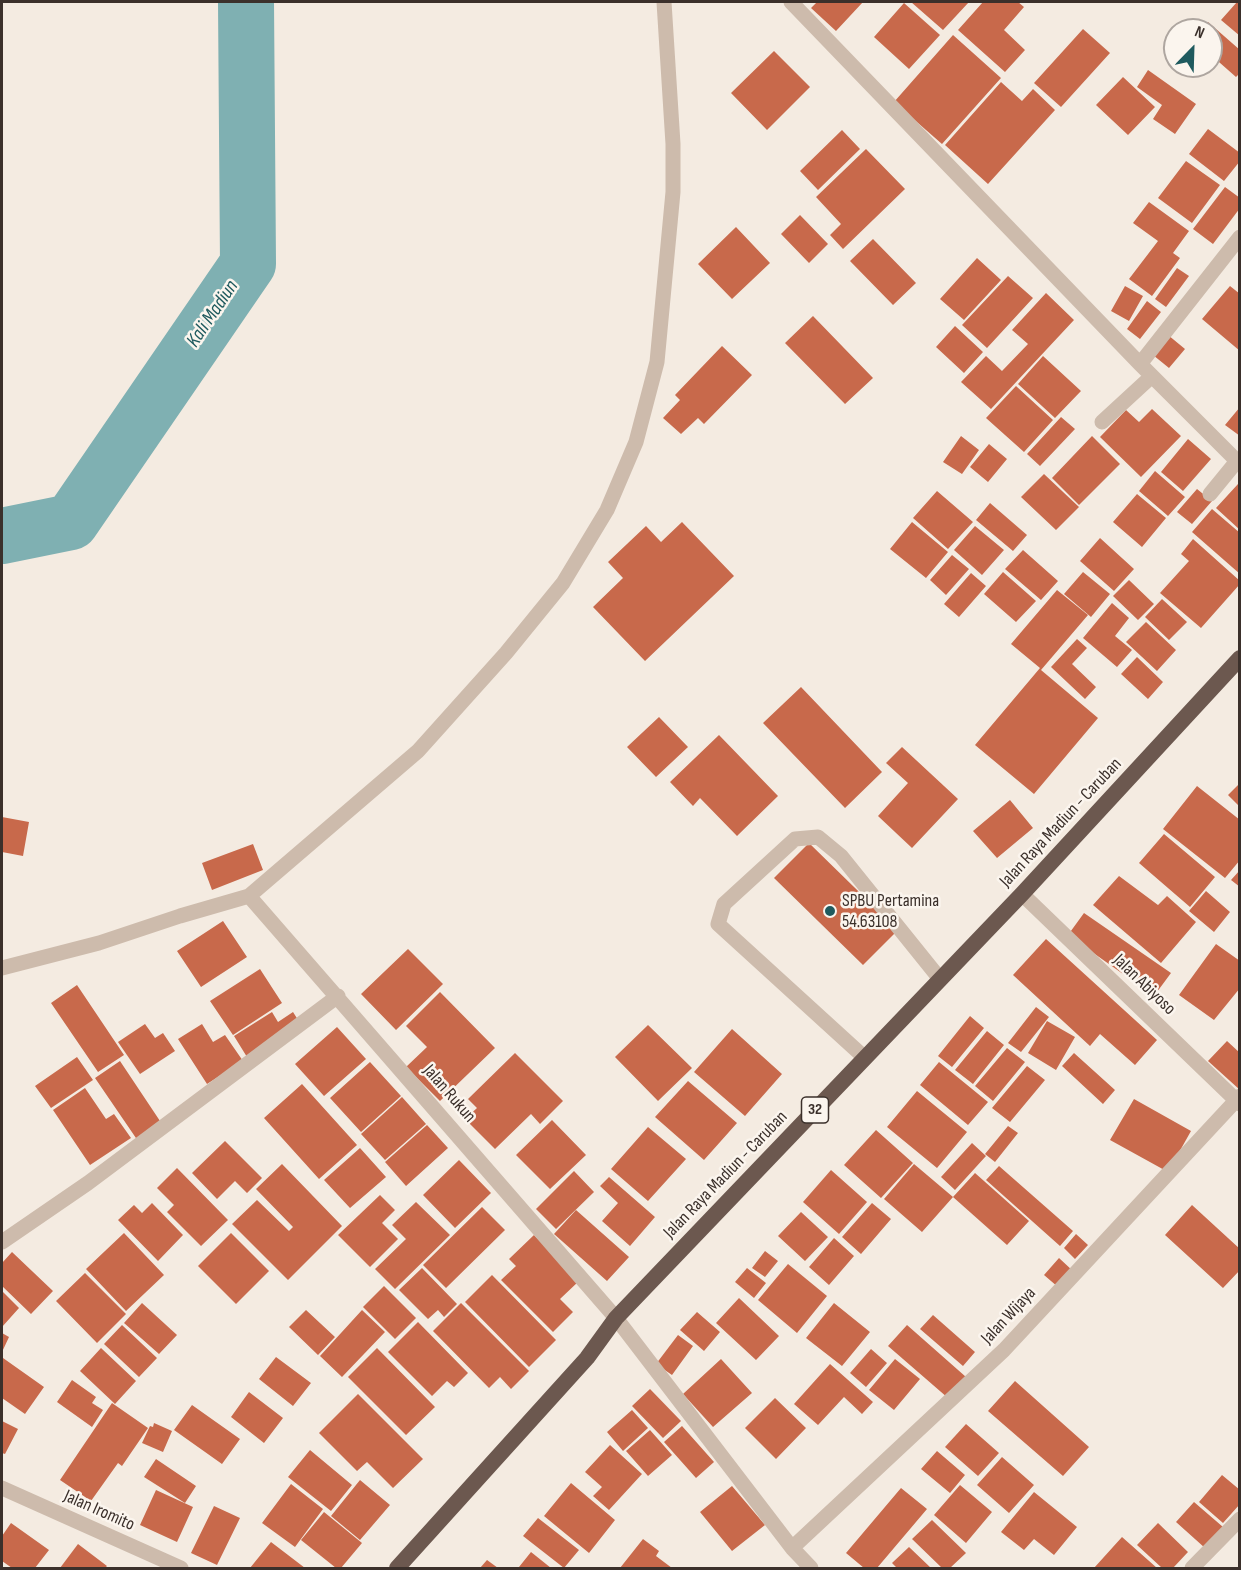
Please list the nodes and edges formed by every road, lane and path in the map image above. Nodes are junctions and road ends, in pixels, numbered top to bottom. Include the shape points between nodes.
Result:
1 (664, 2) edge
2 (791, 2) edge
3 (1239, 237) edge
4 (1140, 364) junction
5 (1152, 376) junction
6 (1102, 422) dead end
7 (1238, 462) edge
8 (1210, 494) dead end
9 (1239, 658) edge
10 (1022, 894) junction
11 (249, 896) junction
12 (2, 968) edge
13 (940, 979) junction
14 (339, 996) junction
15 (865, 1058) junction
16 (1238, 1100) edge
17 (2, 1242) edge
18 (616, 1318) junction
19 (2, 1488) edge
20 (1238, 1524) edge
21 (792, 1548) junction
22 (181, 1569) edge
23 (397, 1569) edge
24 (811, 1569) edge
25 (1192, 1569) edge

1 - 11 street via 673,192 657,362 636,442 607,510 563,584 418,751
2 - 4 street
3 - 4 street
4 - 5 street
5 - 6 street
5 - 7 street
7 - 8 street
9 - 10 highway, Jalan Raya Madiun - Caruban / 32
10 - 13 highway, Jalan Raya Madiun - Caruban / 32
10 - 16 street, Jalan Abiyoso
11 - 12 street via 99,943
11 - 14 street, Jalan Rukun
13 - 15 highway, Jalan Raya Madiun - Caruban / 32
13 - 15 street via 841,856 818,837 795,838 724,904 718,924
14 - 17 street via 88,1183
14 - 18 street, Jalan Rukun
15 - 18 highway, Jalan Raya Madiun - Caruban / 32
16 - 21 street, Jalan Wijaya via 1004,1350
18 - 21 street, Jalan Rukun
18 - 23 highway, Jalan Raya Madiun - Caruban / 32 via 587,1358
19 - 22 street, Jalan Iromito
20 - 25 street
21 - 24 street, Jalan Rukun

